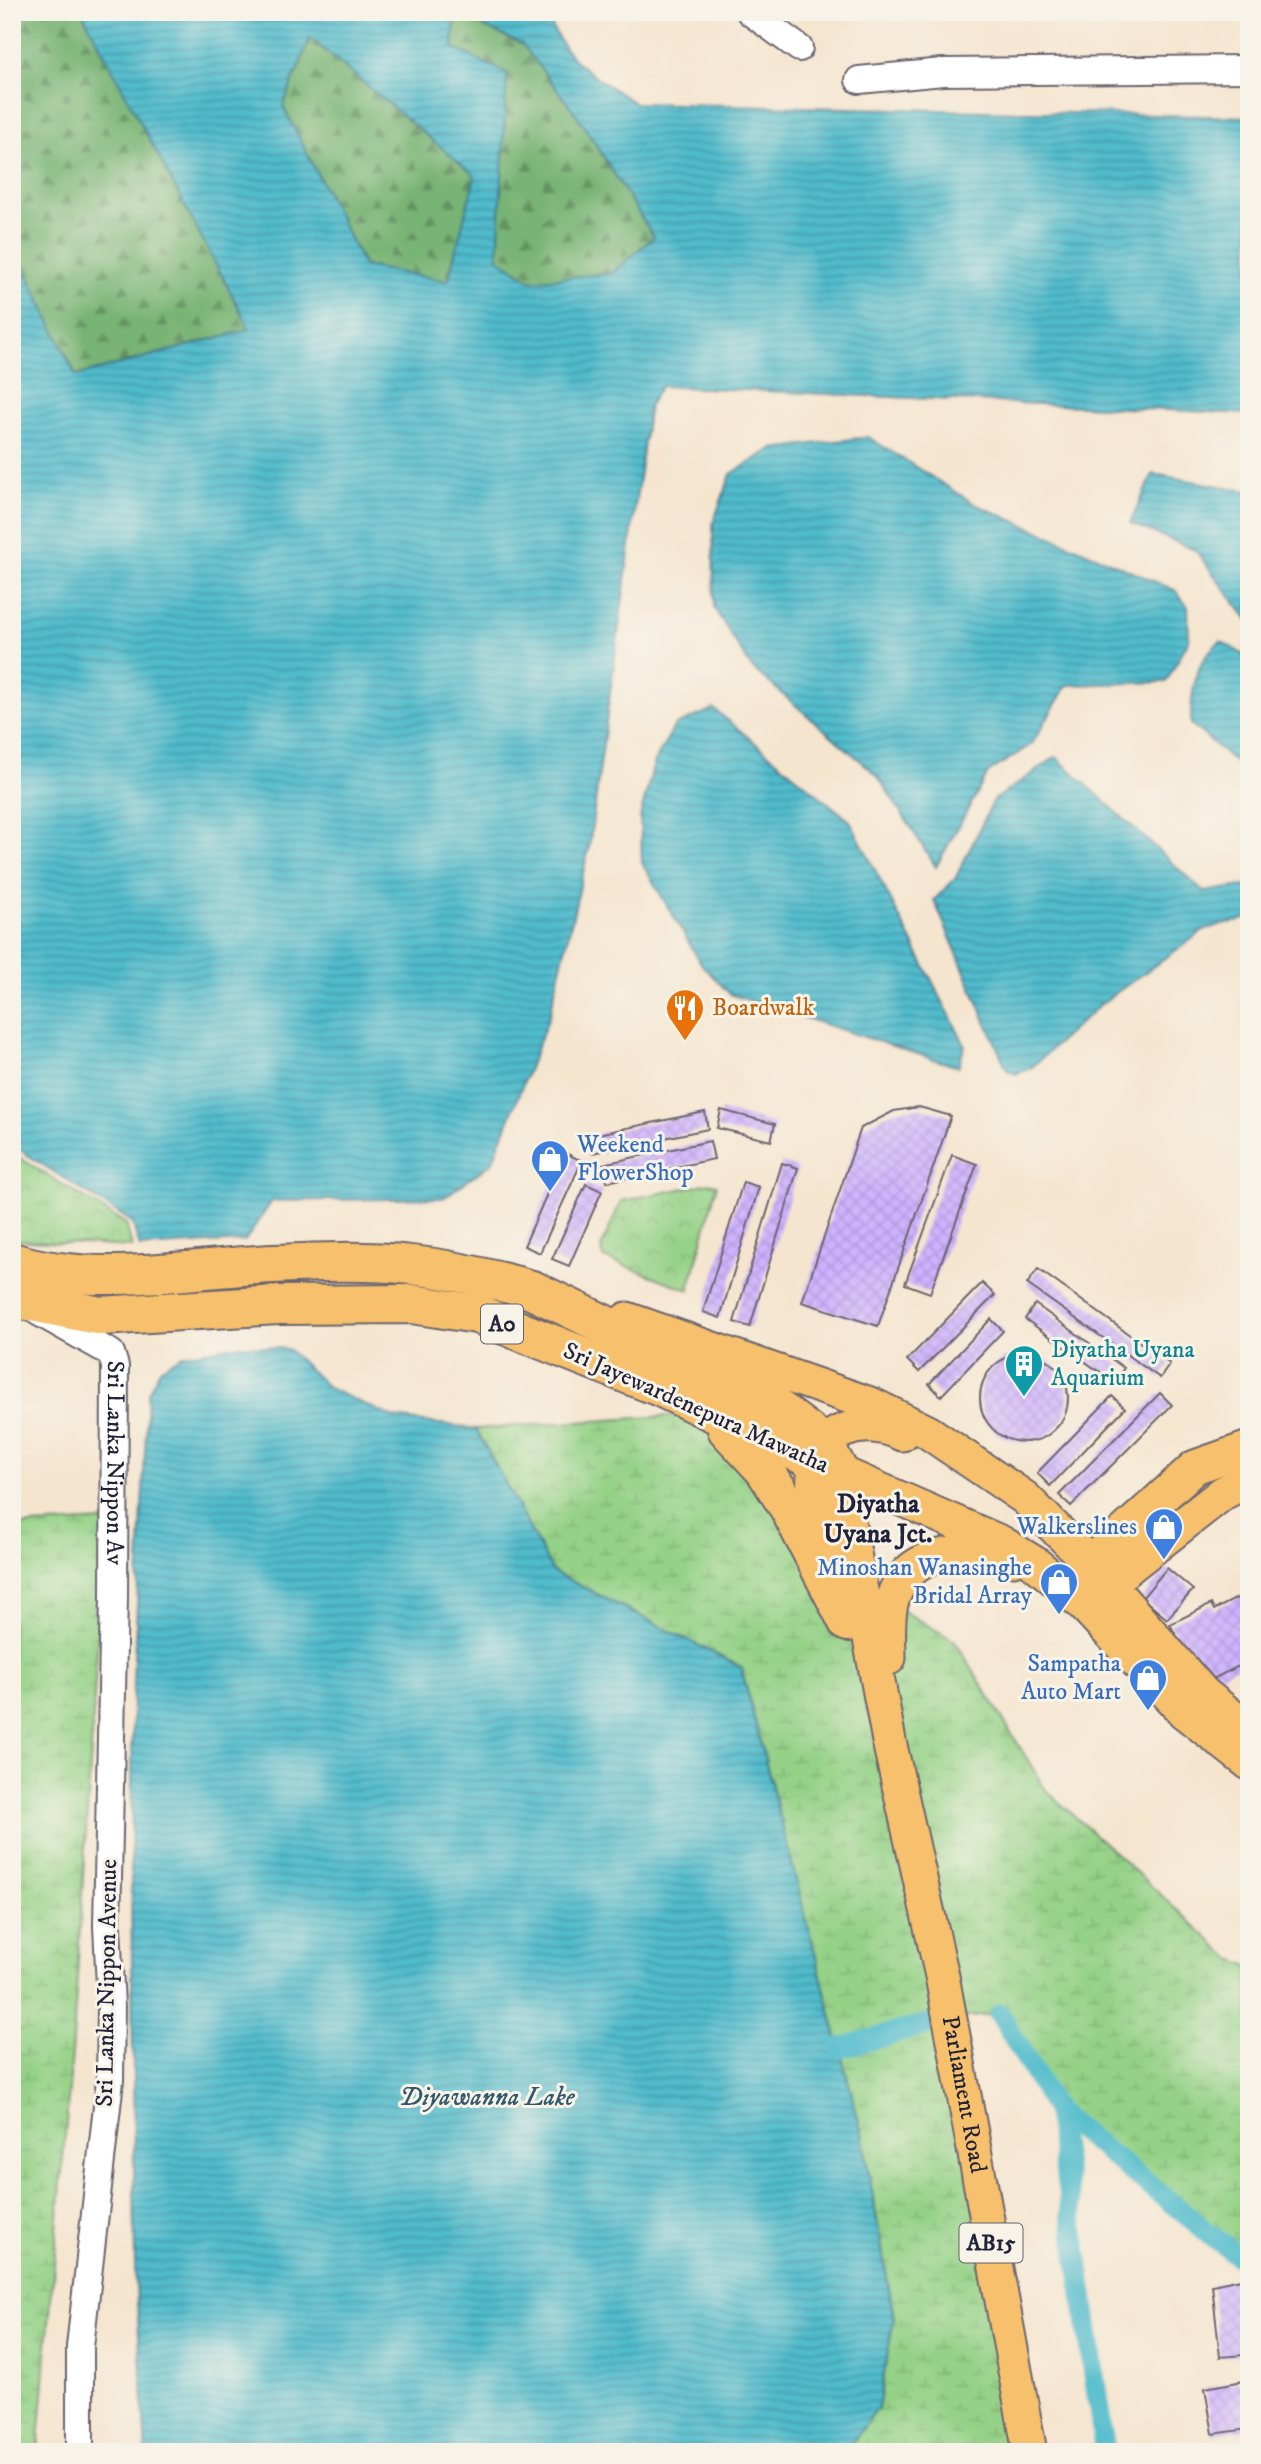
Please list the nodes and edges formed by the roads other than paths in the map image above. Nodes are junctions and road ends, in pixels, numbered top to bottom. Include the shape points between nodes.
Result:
1 (750, 12) edge
2 (799, 48) dead end
3 (1249, 69) edge
4 (859, 80) dead end
5 (12, 1262) edge
6 (531, 1290) junction
7 (14, 1299) edge
8 (710, 1413) junction
9 (1249, 1448) edge
10 (826, 1459) junction
11 (992, 1474) junction
12 (1249, 1480) edge
13 (1036, 1564) junction
14 (1086, 1584) junction
15 (114, 1597) joint
16 (848, 1622) junction
17 (1249, 1730) edge
18 (889, 1741) junction
19 (1249, 1763) edge
20 (80, 2452) edge
21 (1030, 2452) edge

1 - 2 street
3 - 4 street via 943,72
5 - 6 highway, Sri Jayewardenepura Mawatha / A0 via 38,1270 111,1275 272,1264 412,1265
6 - 10 highway, Sri Jayewardenepura Mawatha / A0 via 771,1404
6 - 11 main road via 605,1311 873,1405 928,1432
7 - 8 highway, Sri Jayewardenepura Mawatha / A0 via 101,1316 412,1304 477,1314 660,1387
7 - 15 street, Sri Lanka Nippon Av via 111,1353 115,1366
8 - 10 highway, Sri Jayewardenepura Mawatha / A0
8 - 16 highway via 765,1470
9 - 14 main road via 1195,1467
10 - 11 main road via 835,1433 859,1424 890,1428
10 - 13 main road via 1002,1543
10 - 16 main road, Parliament Road / AB15 via 813,1494
10 - 18 main road, Parliament Road / AB15
11 - 14 main road via 1025,1498
12 - 14 main road
13 - 14 main road
13 - 18 main road via 953,1552 920,1561 900,1579 888,1624
14 - 17 main road
14 - 19 main road via 1184,1712
15 - 20 street, Sri Lanka Nippon Avenue via 107,1926 110,2080 80,2347
16 - 18 main road, Parliament Road / AB15
18 - 21 main road, Parliament Road / AB15 via 942,1976

